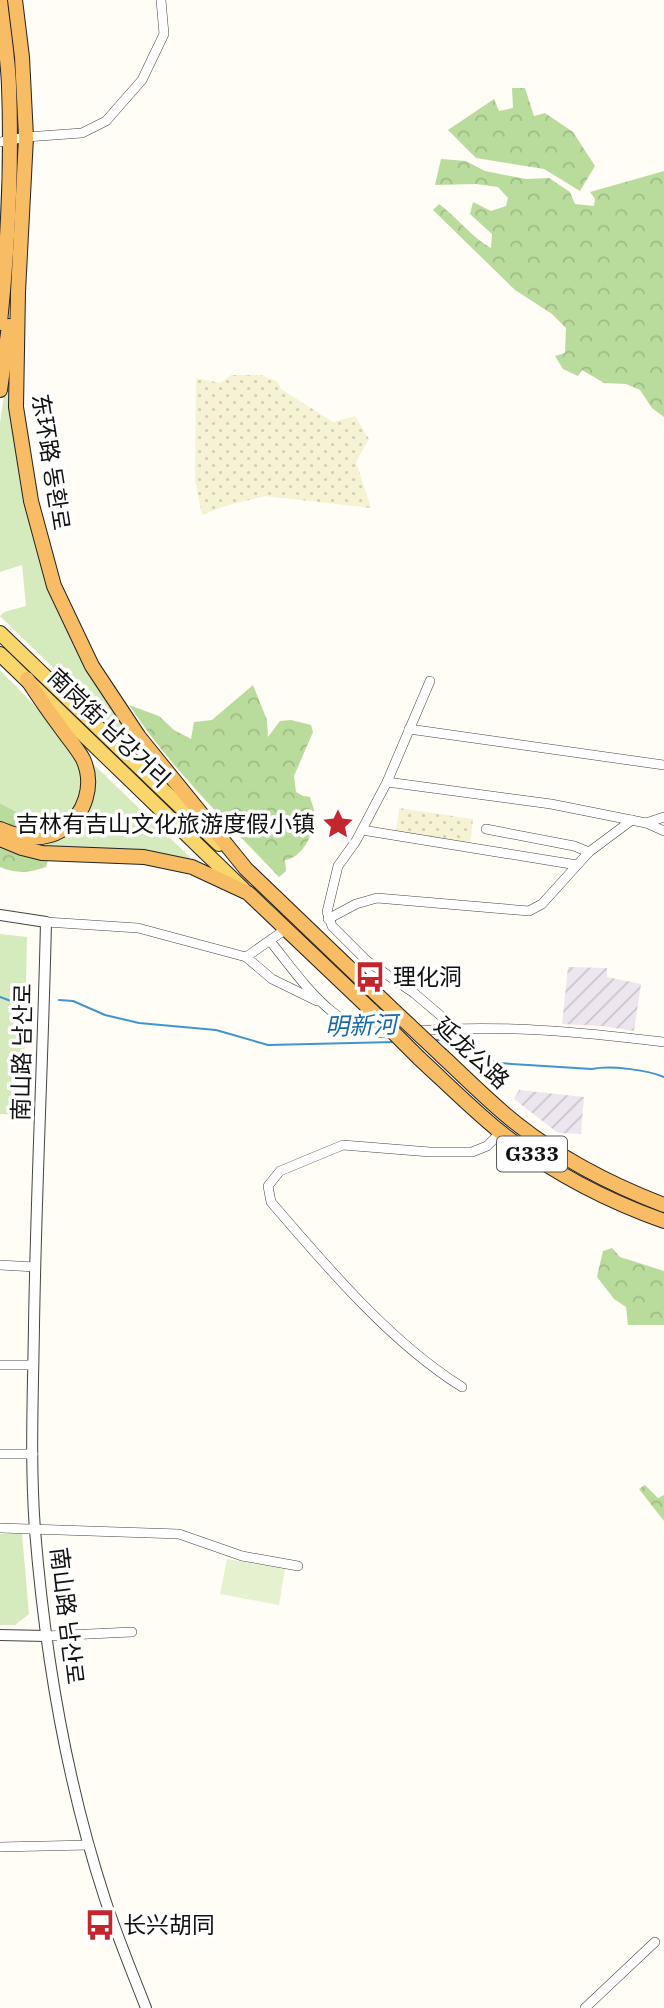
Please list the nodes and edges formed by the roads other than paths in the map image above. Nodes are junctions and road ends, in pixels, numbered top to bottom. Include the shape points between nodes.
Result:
1 (1, 0) edge
2 (15, 0) edge
3 (161, 0) edge
4 (26, 137) junction
5 (4, 142) edge
6 (0, 204) edge
7 (18, 292) junction
8 (0, 323) edge
9 (0, 390) edge
10 (0, 633) edge
11 (0, 653) edge
12 (27, 679) junction
13 (430, 681) dead end
14 (409, 729) junction
15 (664, 765) edge
16 (387, 782) junction
17 (664, 817) edge
18 (632, 820) junction
19 (646, 823) junction
20 (0, 829) edge
21 (486, 829) dead end
22 (362, 830) junction
23 (664, 831) edge
24 (0, 839) edge
25 (589, 852) junction
26 (577, 865) junction
27 (246, 869) junction
28 (247, 893) junction
29 (0, 915) edge
30 (328, 919) junction
31 (46, 922) junction
32 (286, 929) junction
33 (270, 941) junction
34 (246, 957) junction
35 (367, 961) junction
36 (355, 973) junction
37 (322, 1004) junction
38 (443, 1029) junction
39 (664, 1040) edge
40 (501, 1132) junction
41 (664, 1205) edge
42 (664, 1221) edge
43 (0, 1265) edge
44 (35, 1266) junction
45 (0, 1365) edge
46 (33, 1365) junction
47 (462, 1387) dead end
48 (0, 1454) edge
49 (33, 1454) junction
50 (0, 1528) edge
51 (35, 1528) junction
52 (298, 1566) dead end
53 (132, 1632) dead end
54 (0, 1635) edge
55 (46, 1636) junction
56 (89, 1845) junction
57 (0, 1847) edge
58 (655, 1942) dead end
59 (146, 2008) edge
60 (584, 2008) edge

1 - 5 highway via 9,86
2 - 4 highway, 东环路 동환로 / G333
3 - 4 street via 164,34 142,80 106,121 82,134
4 - 5 street
4 - 7 highway, 东环路 동환로 / G333
5 - 6 highway
5 - 8 highway via 7,258
7 - 9 highway
7 - 27 highway, 东环路 동환로 / G333 via 16,407 31,501 54,586 112,699
10 - 27 main road, 南岗街 남강거리
11 - 12 main road, 南岗街 남강거리
12 - 20 highway via 83,760 87,790 80,812 60,831 25,838
12 - 28 main road, 南岗街 남강거리
13 - 14 street
14 - 15 street
14 - 16 street
16 - 18 street
16 - 22 street
17 - 19 street
18 - 19 street
18 - 25 street
19 - 23 street
21 - 25 street
22 - 26 street
22 - 30 street via 338,866
24 - 28 highway, G333 via 42,853 125,855 175,862
25 - 26 street
26 - 30 street via 542,904 529,911 377,898
27 - 36 highway, 延龙公路 / G333
28 - 32 highway, 延龙公路 / G333
29 - 31 street
30 - 35 street
31 - 34 street via 138,928
31 - 44 street, 南山路 남산로
32 - 33 street
32 - 40 highway, 延龙公路 / G333, bridge
33 - 34 street
33 - 37 street
34 - 37 street via 272,979
35 - 36 street
35 - 38 street via 432,1007 443,1021
36 - 41 highway, 延龙公路 / G333, bridge via 490,1101 536,1137 616,1185
37 - 38 street via 336,1016 377,1034
38 - 39 street via 565,1031
40 - 42 highway, 延龙公路 / G333 via 573,1181
40 - 47 street via 487,1146 472,1152 343,1146 281,1171 268,1186 271,1202 385,1326
43 - 44 street
44 - 46 street, 南山路 남산로
45 - 46 street
46 - 49 street, 南山路 남산로
48 - 49 street
49 - 51 street, 南山路 남산로
50 - 51 street
51 - 52 street via 179,1534 242,1556
51 - 55 street, 南山路 남산로
53 - 55 street
54 - 55 street
55 - 56 street, 南山路 남산로 via 61,1730
56 - 57 street
56 - 59 street, 南山路 남산로
58 - 60 street

